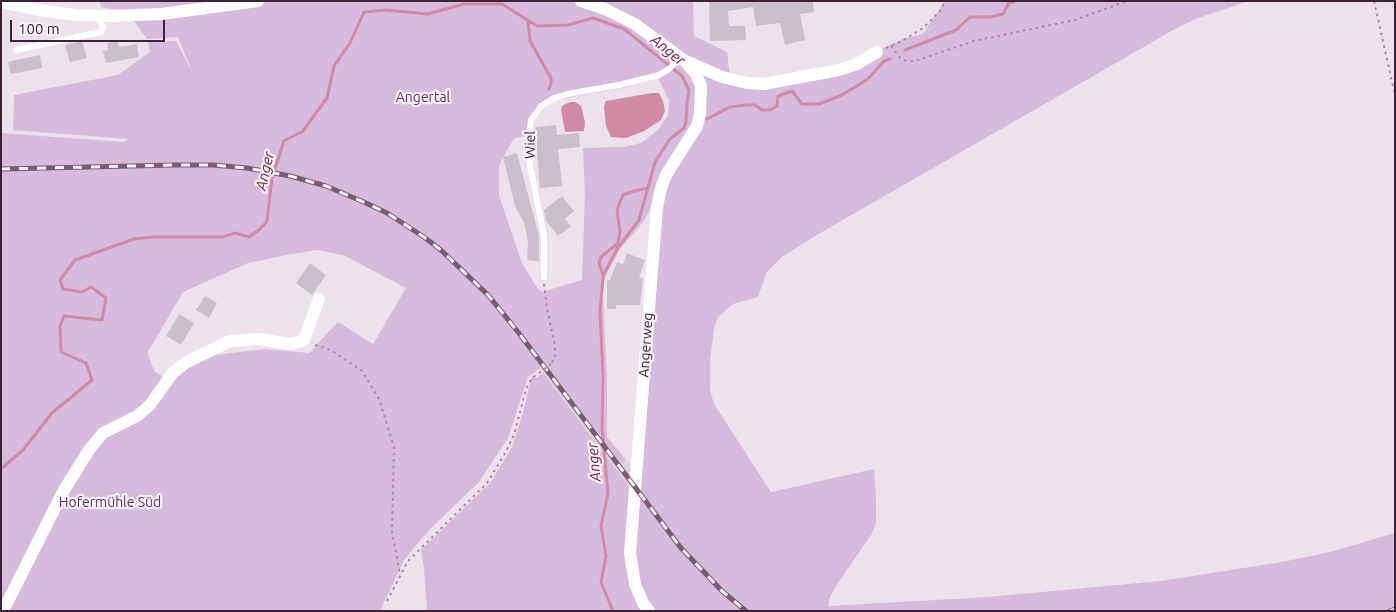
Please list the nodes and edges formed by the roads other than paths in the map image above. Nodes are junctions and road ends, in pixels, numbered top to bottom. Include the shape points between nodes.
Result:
1 (258, 1) edge
2 (581, 1) edge
3 (1, 2) edge
4 (98, 16) junction
5 (16, 50) dead end
6 (877, 52) road end
7 (681, 60) junction
8 (722, 77) junction
9 (702, 86) junction
10 (544, 277) road end
11 (319, 299) dead end
12 (3, 611) edge
13 (649, 611) edge

1 - 4 street via 161,14
2 - 7 street via 626,18
3 - 4 street via 38,10
4 - 5 lane via 103,27 101,32
6 - 8 street via 848,67 783,82 747,83
7 - 8 street
7 - 9 street via 696,74
7 - 10 lane, Wiel via 659,75 554,98 541,106 532,120 530,166 544,235
8 - 9 street
9 - 13 street, Angerweg via 697,126 660,188 657,208 630,553 635,584
11 - 12 street via 304,340 291,344 259,339 230,341 185,362 137,416 103,433 64,490

